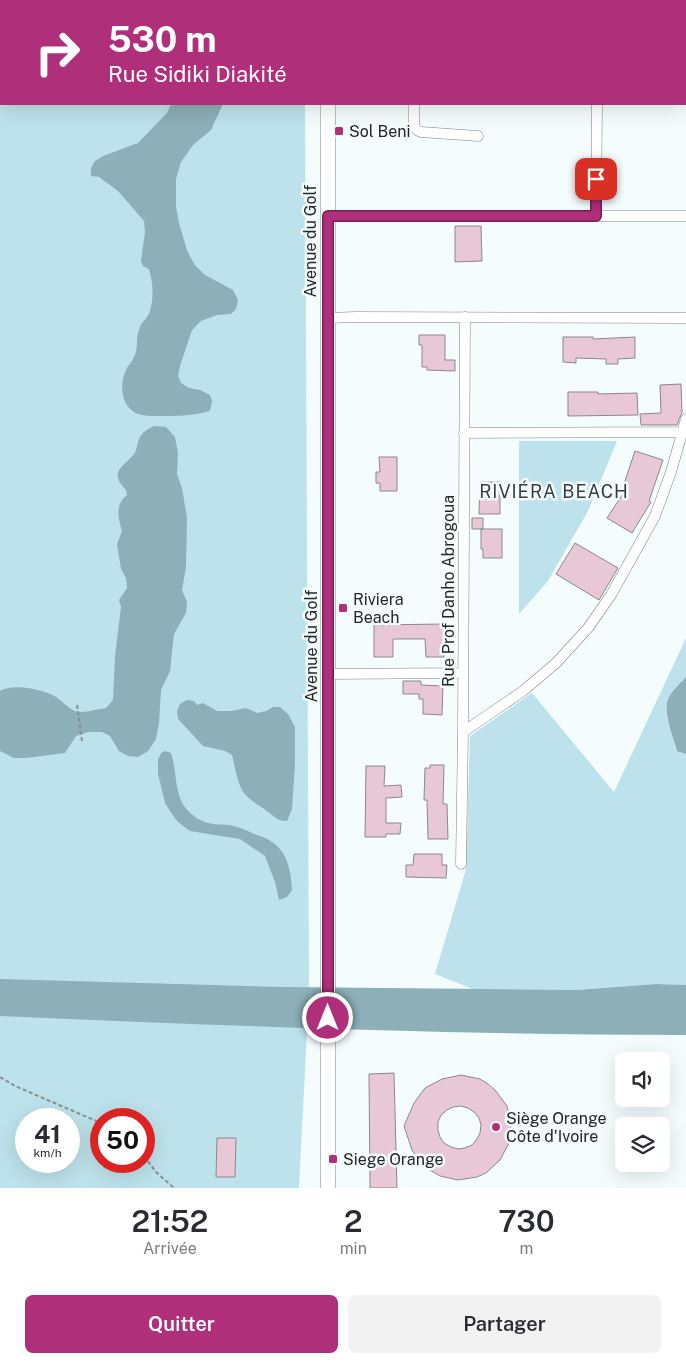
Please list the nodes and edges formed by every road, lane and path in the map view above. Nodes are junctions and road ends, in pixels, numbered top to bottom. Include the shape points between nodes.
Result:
1 (328, 105) edge
2 (414, 105) edge
3 (597, 105) edge
4 (478, 136) dead end
5 (328, 216) junction
6 (596, 216) junction
7 (686, 216) edge
8 (464, 317) junction
9 (328, 318) junction
10 (686, 318) edge
11 (686, 418) edge
12 (683, 432) junction
13 (464, 433) junction
14 (462, 673) junction
15 (329, 674) junction
16 (77, 705) dead end
17 (463, 732) junction
18 (82, 741) dead end
19 (461, 864) dead end
20 (0, 1077) edge
21 (90, 1119) edge
22 (155, 1171) edge
23 (174, 1188) edge
24 (328, 1188) edge

1 - 5 main road, Avenue du Golf
2 - 4 street via 416,130
3 - 6 street
5 - 6 street
5 - 9 main road, Avenue du Golf
6 - 7 street
8 - 9 street
8 - 10 street
8 - 13 street, Rue Prof Danho Abrogoua
9 - 15 main road, Avenue du Golf
11 - 12 street
12 - 13 street
12 - 17 street via 655,516 611,595 588,628 556,663 523,691
13 - 14 street, Rue Prof Danho Abrogoua
14 - 15 street
14 - 17 street, Rue Prof Danho Abrogoua
15 - 24 main road, Avenue du Golf
16 - 18 path
17 - 19 street, Rue Prof Danho Abrogoua
20 - 21 path
22 - 23 path

